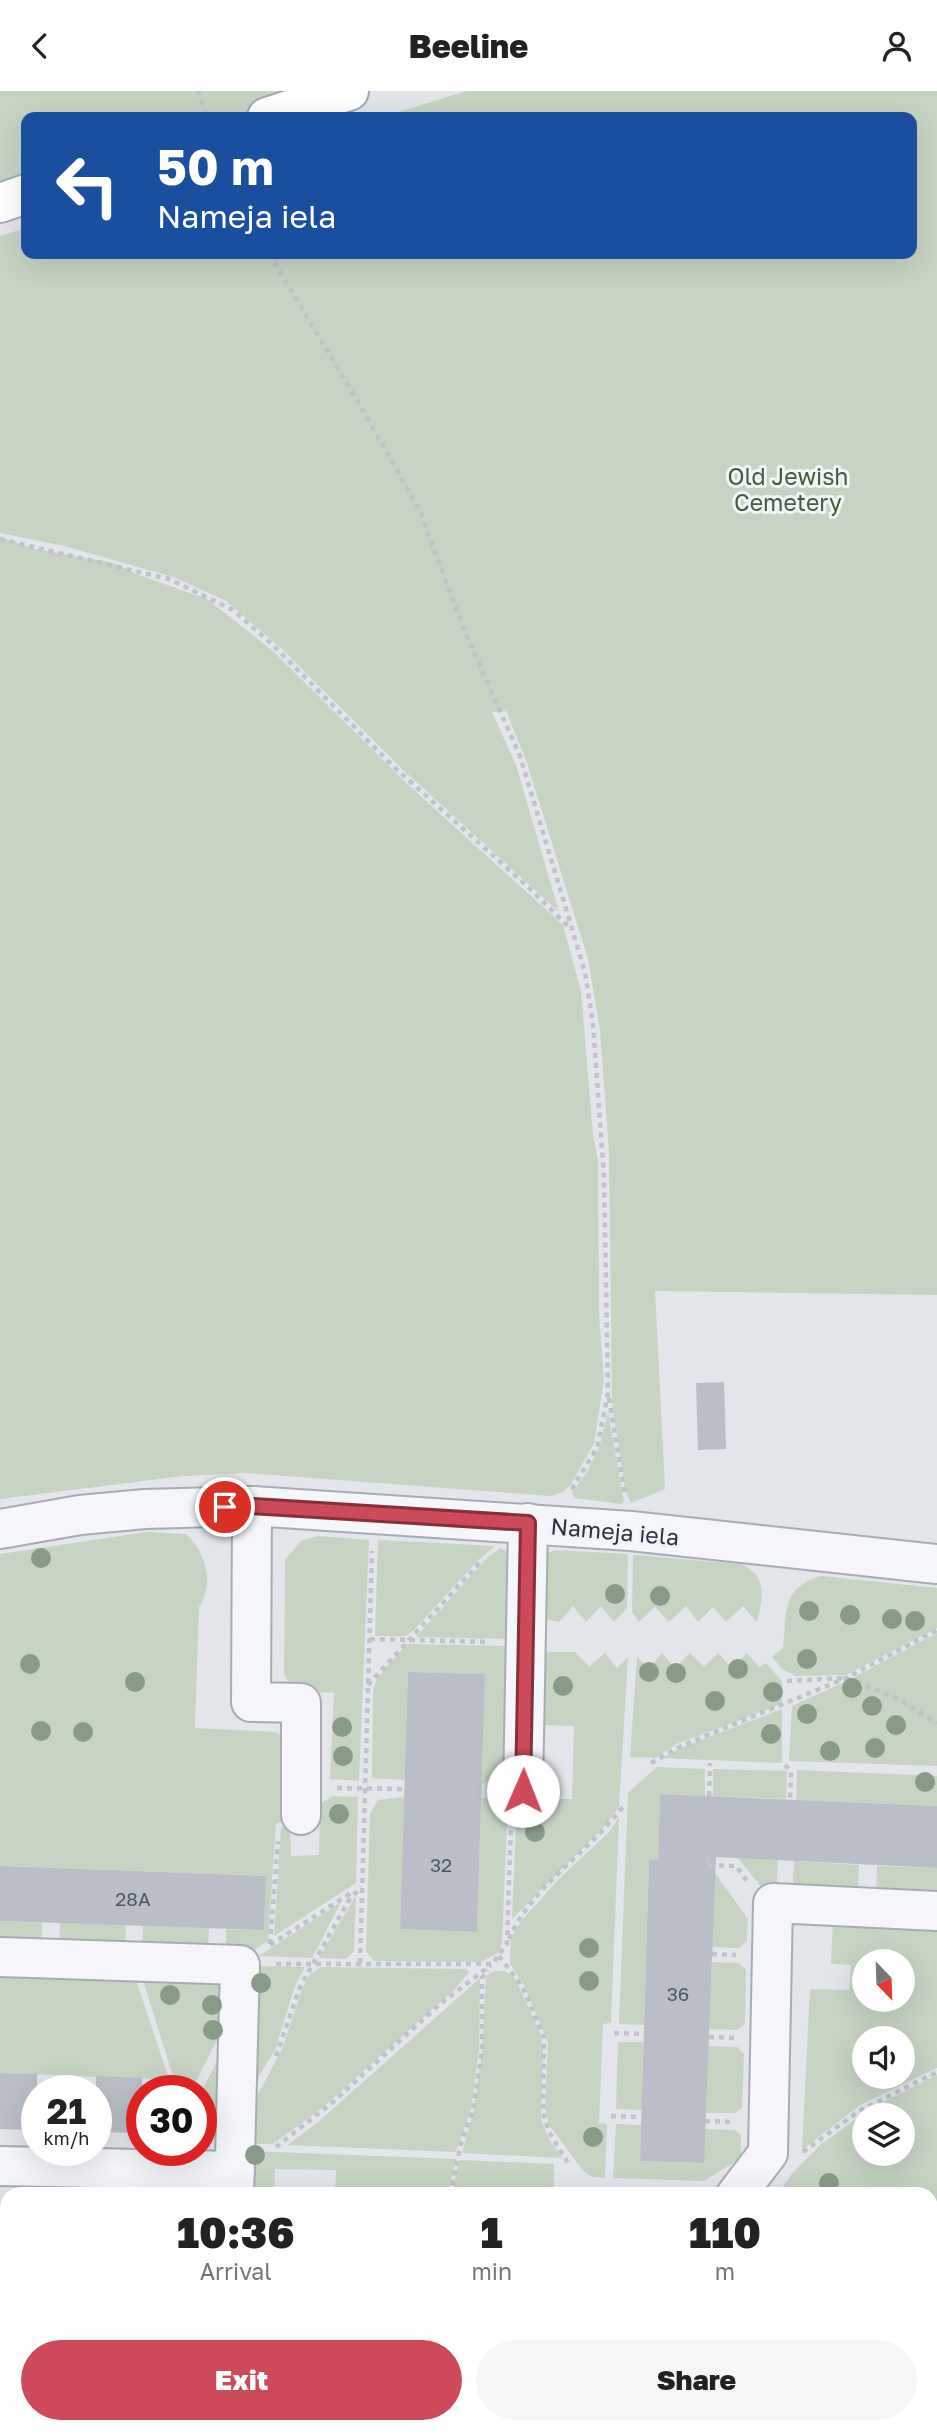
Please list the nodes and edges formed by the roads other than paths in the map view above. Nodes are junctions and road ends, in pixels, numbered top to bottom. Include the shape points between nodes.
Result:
1 (349, 91) edge
2 (283, 112) edge
3 (21, 196) edge
4 (0, 203) edge
5 (252, 1506) junction
6 (528, 1523) junction
7 (0, 1529) edge
8 (937, 1565) edge
9 (523, 1791) road end
10 (301, 1801) road end
11 (937, 1911) edge
12 (0, 1957) edge
13 (0, 2166) edge
14 (235, 2183) edge
15 (742, 2187) edge

1 - 2 main road
3 - 4 main road
5 - 6 street, Nameja iela
5 - 7 street, Nameja iela via 145,1509
5 - 10 street via 251,1702 301,1703
6 - 8 street, Nameja iela
6 - 9 street
11 - 15 street via 773,1903 768,2153
12 - 14 street via 255,1955
13 - 14 street

